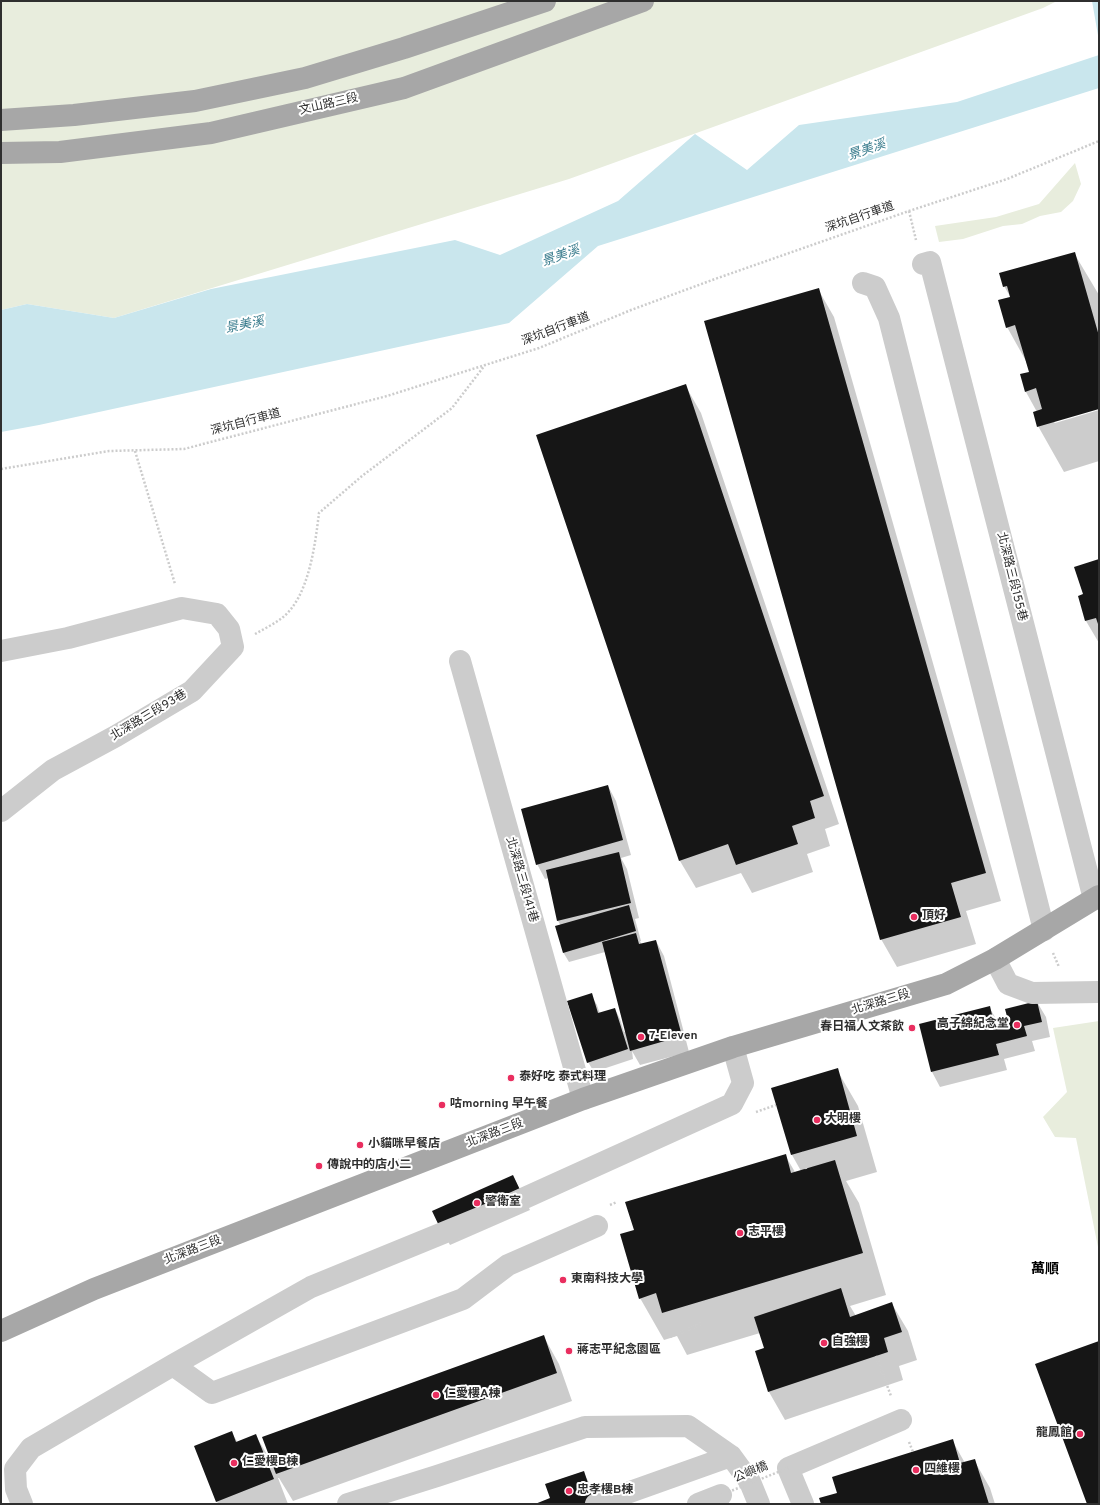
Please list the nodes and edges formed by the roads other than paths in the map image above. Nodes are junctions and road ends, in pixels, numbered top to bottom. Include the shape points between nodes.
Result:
1 (544, 1) edge
2 (643, 1) edge
3 (1, 120) edge
4 (1, 153) edge
5 (923, 264) road end
6 (863, 283) dead end
7 (1, 651) edge
8 (460, 661) dead end
9 (1, 811) edge
10 (1096, 898) edge
11 (1044, 930) junction
12 (995, 959) junction
13 (1099, 992) edge
14 (733, 1047) junction
15 (583, 1099) junction
16 (597, 1226) dead end
17 (1, 1331) edge
18 (173, 1365) junction
19 (901, 1420) dead end
20 (731, 1456) junction
21 (721, 1495) road end
22 (22, 1504) edge
23 (348, 1504) edge
24 (596, 1504) edge
25 (698, 1504) edge
26 (759, 1504) edge
27 (802, 1504) edge

1 - 3 main road via 404,48 298,79 195,101 74,115
2 - 4 main road, 文山路三段 via 404,88 211,133 60,152
5 - 10 street, 北深路三段155巷 via 930,262
6 - 11 street via 875,287 889,318
7 - 9 street, 北深路三段93巷 via 68,638 182,608 217,614 230,628 233,647 192,690 53,770
8 - 15 street, 北深路三段141巷
10 - 11 main road, 北深路三段
11 - 12 main road, 北深路三段
12 - 13 street via 1008,984 1032,993
12 - 14 main road, 北深路三段 via 946,984
14 - 15 main road, 北深路三段
14 - 18 street via 743,1083 732,1104 487,1215 311,1287
15 - 17 main road, 北深路三段 via 94,1289
16 - 18 street via 508,1265 463,1298 212,1393
18 - 22 street via 31,1448 15,1469 16,1489
19 - 27 street via 788,1468
20 - 23 street via 688,1426 586,1427
20 - 24 street
20 - 26 street via 750,1482
21 - 25 street

